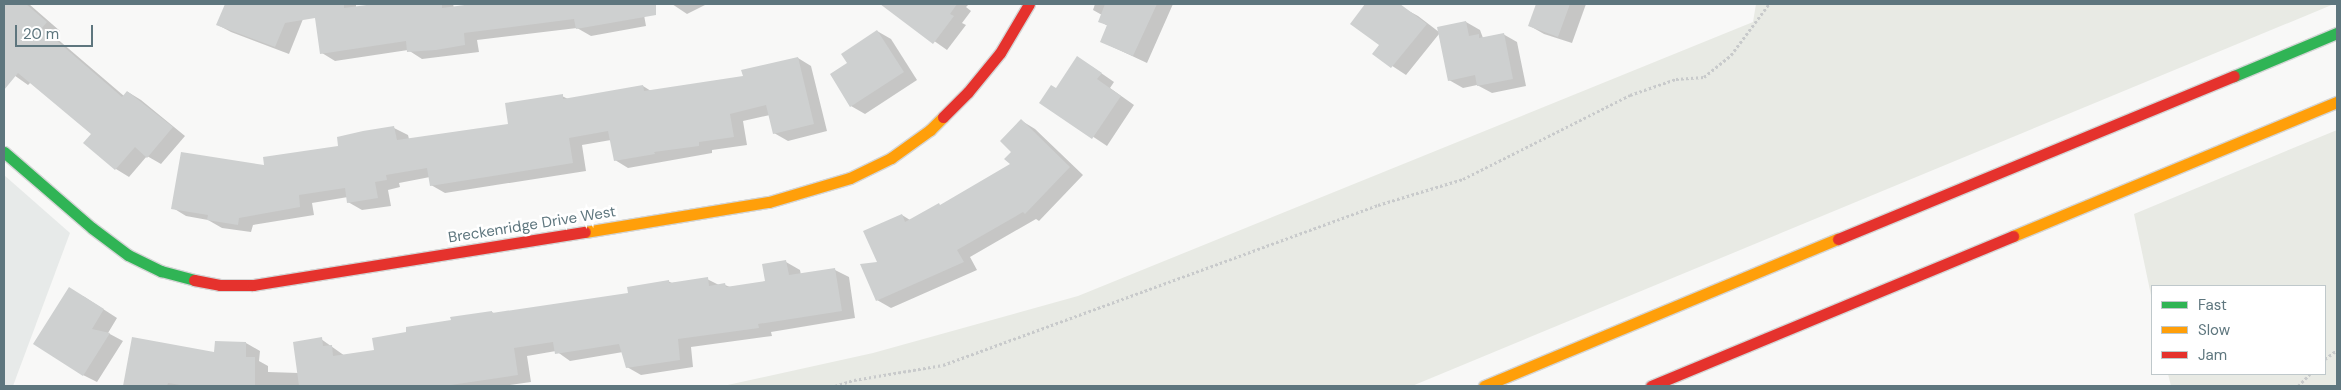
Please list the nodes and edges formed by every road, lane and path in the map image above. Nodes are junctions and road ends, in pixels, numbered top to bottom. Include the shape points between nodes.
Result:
1 (1029, 4) edge
2 (1769, 4) edge
3 (2337, 33) edge
4 (2337, 102) edge
5 (4, 152) edge
6 (2337, 350) edge
7 (2326, 358) edge
8 (2309, 375) edge
9 (835, 386) edge
10 (1484, 386) edge
11 (1651, 386) edge
12 (2298, 386) edge

1 - 5 main road, Breckenridge Drive West via 1000,53 968,92 930,130 891,158 850,178 769,202 253,285 196,281 161,271 128,255
2 - 9 path via 1731,55 1704,77 1676,79 1630,95 1463,179 1378,205 943,365
3 - 10 main road
4 - 11 main road
6 - 7 path
8 - 12 path

